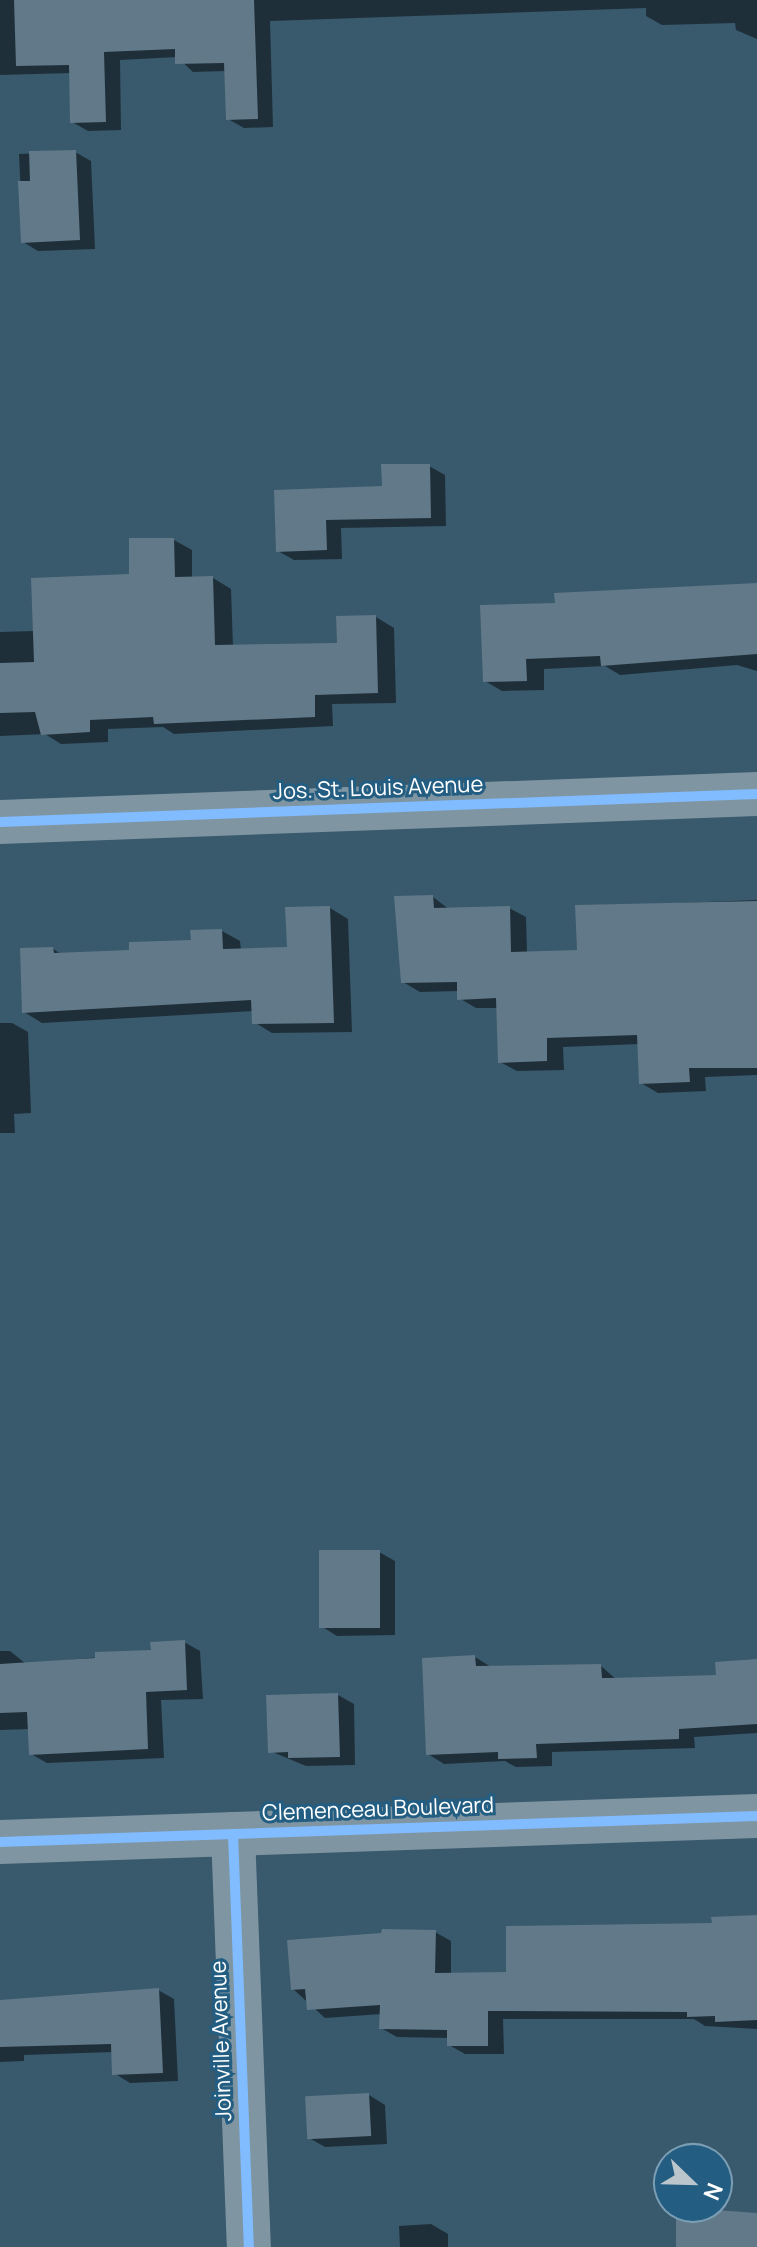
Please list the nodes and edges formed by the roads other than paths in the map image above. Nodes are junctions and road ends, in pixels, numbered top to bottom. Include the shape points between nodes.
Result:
1 (757, 794) edge
2 (0, 822) edge
3 (757, 1816) edge
4 (233, 1834) junction
5 (0, 1842) edge
6 (249, 2247) edge

1 - 2 street, Jos. St. Louis Avenue
3 - 4 street, Clemenceau Boulevard
4 - 5 street, Clemenceau Boulevard
4 - 6 street, Joinville Avenue

